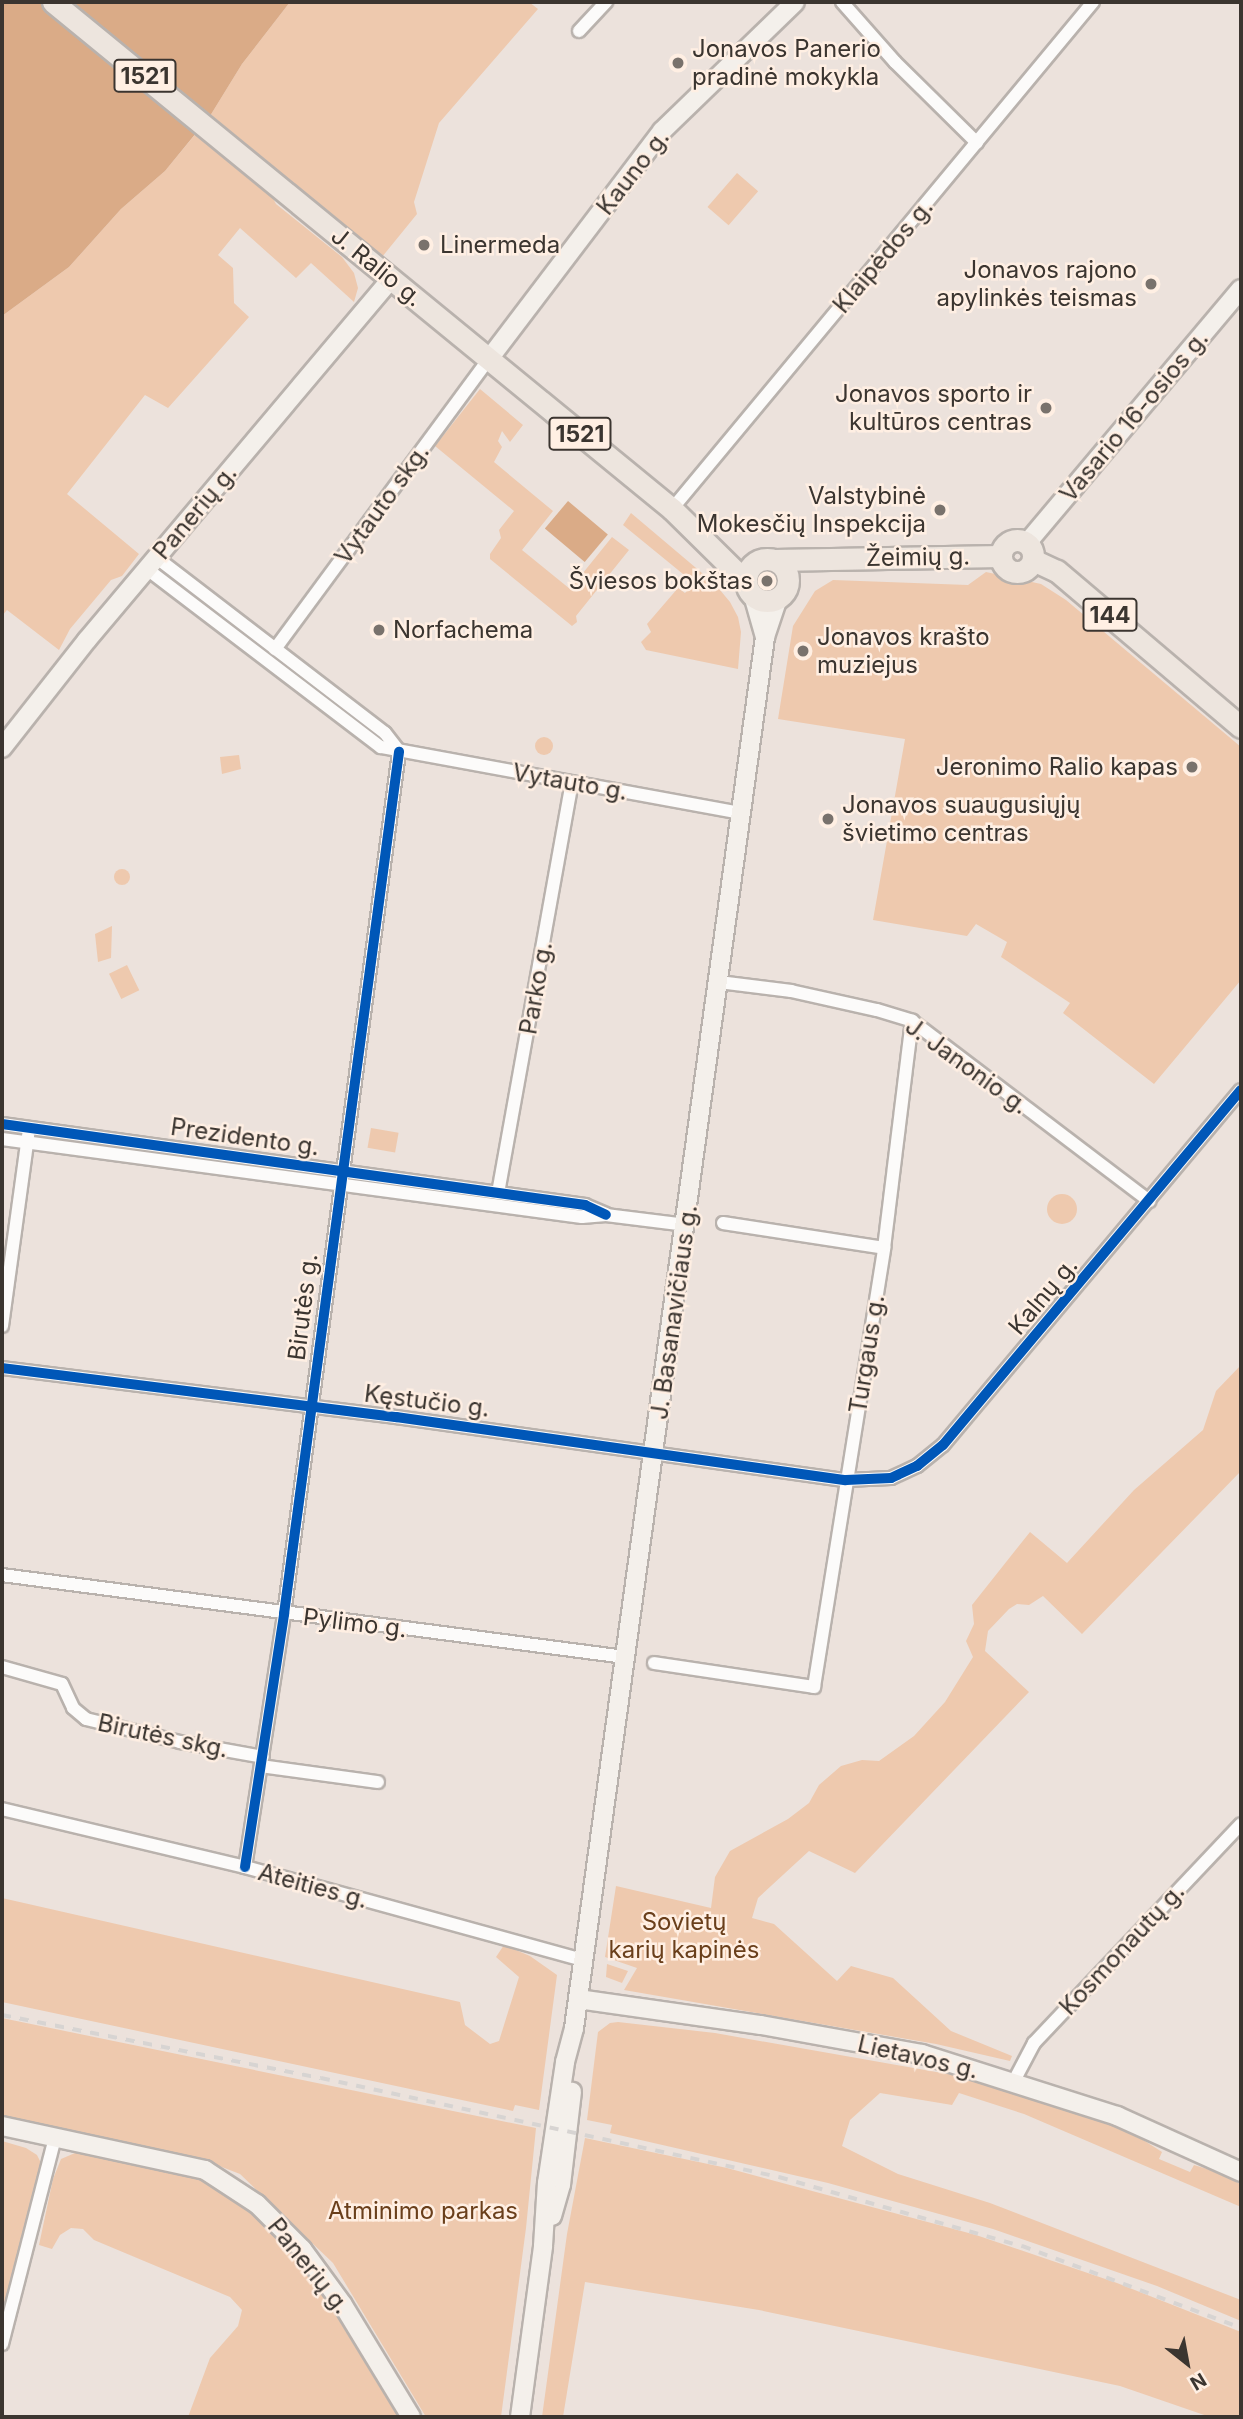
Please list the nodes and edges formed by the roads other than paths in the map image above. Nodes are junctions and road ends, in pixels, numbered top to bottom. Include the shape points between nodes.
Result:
1 (53, 2) edge
2 (606, 2) edge
3 (795, 2) edge
4 (842, 2) edge
5 (1093, 2) edge
6 (579, 31) dead end
7 (977, 143) junction
8 (392, 278) junction
9 (1241, 289) edge
10 (489, 359) junction
11 (671, 509) junction
12 (700, 534) junction
13 (1030, 552) junction
14 (834, 559) junction
15 (767, 560) junction
16 (152, 563) junction
17 (749, 588) junction
18 (783, 592) junction
19 (765, 637) junction
20 (275, 649) junction
21 (1241, 727) edge
22 (2, 748) edge
23 (399, 752) junction
24 (572, 783) junction
25 (741, 813) junction
26 (719, 982) junction
27 (912, 1021) junction
28 (1241, 1090) edge
29 (2, 1124) edge
30 (29, 1128) junction
31 (2, 1139) edge
32 (27, 1141) junction
33 (341, 1178) junction
34 (498, 1193) junction
35 (1149, 1201) junction
36 (606, 1214) junction
37 (723, 1223) dead end
38 (686, 1225) junction
39 (884, 1248) junction
40 (2, 1326) edge
41 (2, 1368) edge
42 (311, 1407) junction
43 (654, 1452) junction
44 (846, 1480) junction
45 (2, 1575) edge
46 (285, 1614) junction
47 (625, 1657) junction
48 (654, 1663) dead end
49 (2, 1667) edge
50 (262, 1762) junction
51 (378, 1782) dead end
52 (2, 1809) edge
53 (1241, 1824) edge
54 (246, 1867) junction
55 (583, 1960) junction
56 (578, 2000) junction
57 (1014, 2081) junction
58 (2, 2126) edge
59 (55, 2137) junction
60 (1241, 2172) edge
61 (2, 2344) edge
62 (411, 2417) edge
63 (520, 2417) edge

1 - 8 main road, J. Ralio g. / 1521
2 - 6 street
3 - 10 main road, Kauno g. via 662,131
4 - 7 street
5 - 7 street, Klaipėdos g.
7 - 11 street, Klaipėdos g.
8 - 10 main road, J. Ralio g. / 1521
8 - 16 main road, Panerių g.
9 - 13 main road, Vasario 16-osios g.
10 - 11 main road, J. Ralio g. / 1521
10 - 20 street, Vytauto skg.
11 - 12 main road, J. Ralio g. / 1521
12 - 15 main road, J. Ralio g. / 1521
12 - 17 main road, J. Ralio g. / 1521
13 - 14 main road, Žeimių g. via 1018,540 1008,543 1002,556
13 - 21 main road, 144
14 - 15 main road, Žeimių g.
14 - 18 main road, Žeimių g.
15 - 17 main road via 750,568
15 - 18 main road via 788,574
16 - 20 street
16 - 22 main road, Panerių g.
16 - 23 street, Vytauto g. via 381,747
17 - 18 main road via 765,601
17 - 19 main road, J. Basanavičiaus g. / 1521
18 - 19 main road, J. Basanavičiaus g. / 1521
19 - 25 main road, J. Basanavičiaus g. / 1521
20 - 23 street via 384,733
23 - 24 street, Vytauto g.
23 - 33 street, Birutės g.
24 - 25 street, Vytauto g.
24 - 34 street, Parko g.
25 - 26 main road, J. Basanavičiaus g. / 1521
26 - 27 street, J. Janonio g. via 790,990
26 - 38 main road, J. Basanavičiaus g. / 1521
27 - 35 street, J. Janonio g.
27 - 39 street, Turgaus g.
28 - 35 street, Kalnų g.
29 - 30 street, Prezidento g.
30 - 32 street
30 - 33 street, Prezidento g.
31 - 32 street, Prezidento g.
32 - 33 street, Prezidento g.
32 - 40 street
33 - 34 street, Prezidento g.
33 - 36 street, Prezidento g. via 582,1217
33 - 42 street, Birutės g.
34 - 36 street, Prezidento g. via 585,1205
35 - 44 street, Kalnų g. via 943,1445 917,1466 891,1478
36 - 38 street, Prezidento g.
37 - 39 street
38 - 43 main road, J. Basanavičiaus g. / 1521
39 - 44 street, Turgaus g.
41 - 42 street, Kęstučio g.
42 - 43 street, Kęstučio g.
42 - 46 street, Birutės g.
43 - 44 street, Kęstučio g.
43 - 47 main road, J. Basanavičiaus g. / 1521
44 - 48 street, Turgaus g. via 814,1686
45 - 46 street, Pylimo g.
46 - 47 street, Pylimo g.
46 - 50 street, Birutės g.
47 - 55 main road, J. Basanavičiaus g. / 1521
49 - 50 street, Birutės skg. via 62,1684 73,1708 86,1719
50 - 51 street
50 - 54 street, Birutės g.
52 - 54 street, Ateities g.
53 - 57 street, Kosmonautų g. via 1034,2043
54 - 55 street, Ateities g.
55 - 56 main road, J. Basanavičiaus g. / 1521
56 - 57 main road, Lietavos g. via 902,2050
56 - 63 main road, J. Basanavičiaus g. / 1521 via 547,2183 544,2246
57 - 60 main road, Lietavos g. via 1117,2116
58 - 59 main road, Panerių g.
59 - 61 street
59 - 62 main road, Panerių g. via 205,2170 257,2204 302,2249 343,2305

